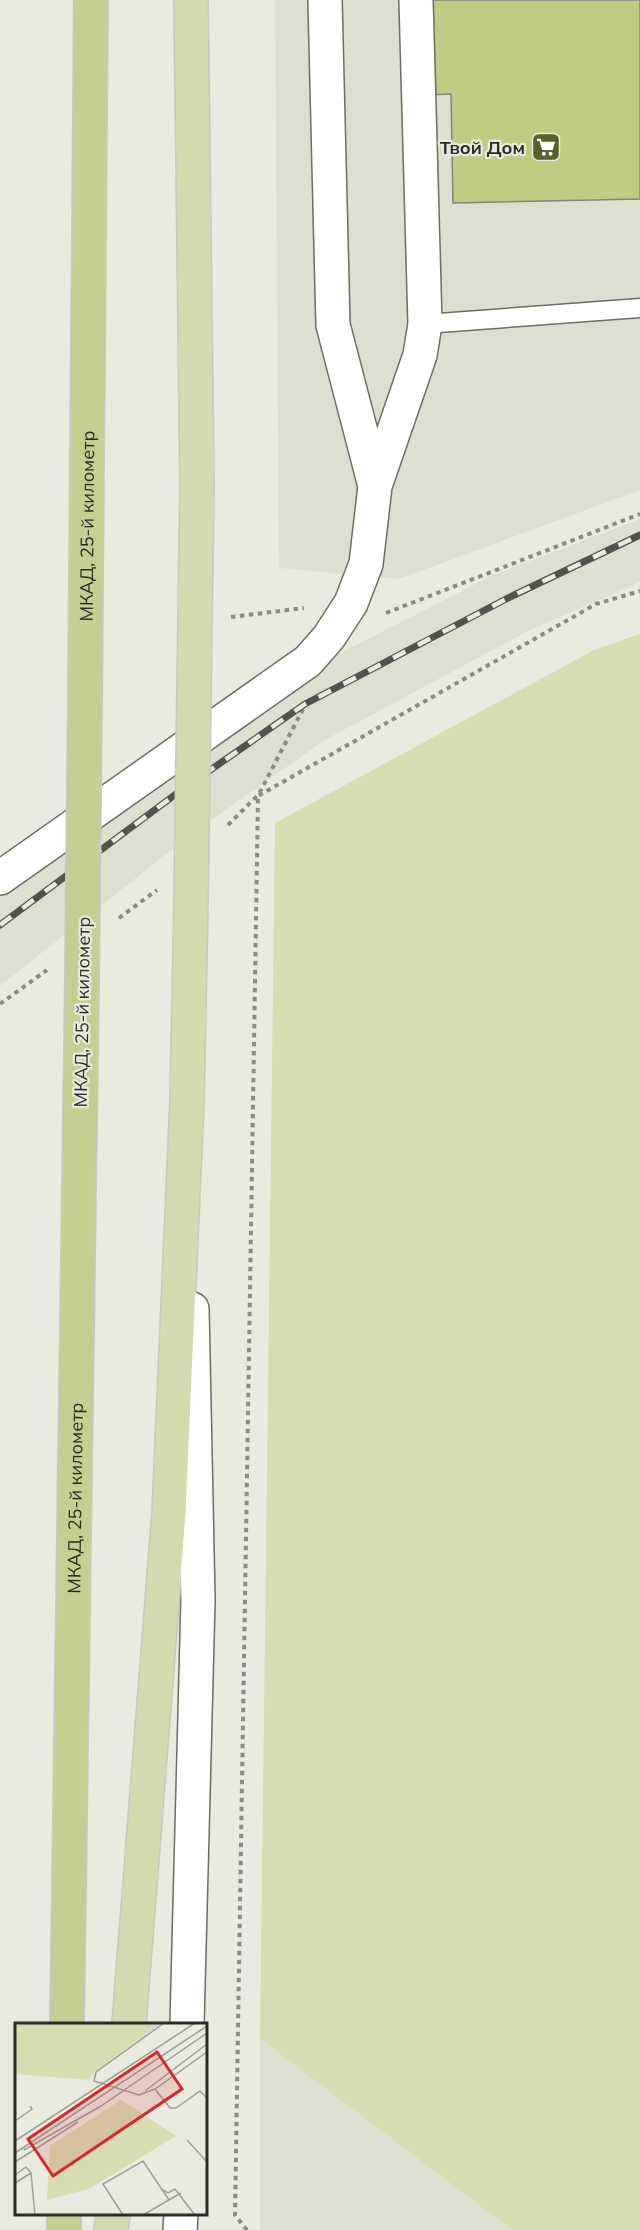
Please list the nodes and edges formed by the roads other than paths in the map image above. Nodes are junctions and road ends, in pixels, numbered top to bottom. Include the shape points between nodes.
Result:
1 (90, 0) edge
2 (191, 0) edge
3 (325, 0) edge
4 (416, 0) edge
5 (640, 308) edge
6 (425, 324) junction
7 (375, 486) junction
8 (0, 878) edge
9 (187, 1100) junction
10 (67, 2023) edge
11 (129, 2023) edge
12 (187, 2023) edge
13 (113, 2215) edge
14 (181, 2215) edge
15 (111, 2230) edge
16 (180, 2230) edge

1 - 10 highway, МКАД, 25-й километр, bridge via 85,694 69,971
2 - 9 main road, bridge via 197,486 195,621 179,892
3 - 7 street via 333,325
4 - 6 street
5 - 6 lane
6 - 7 street via 420,355
7 - 8 street via 366,564 351,603 308,661
9 - 11 main road via 169,1513
9 - 12 street via 198,1600
13 - 15 main road
14 - 16 street

